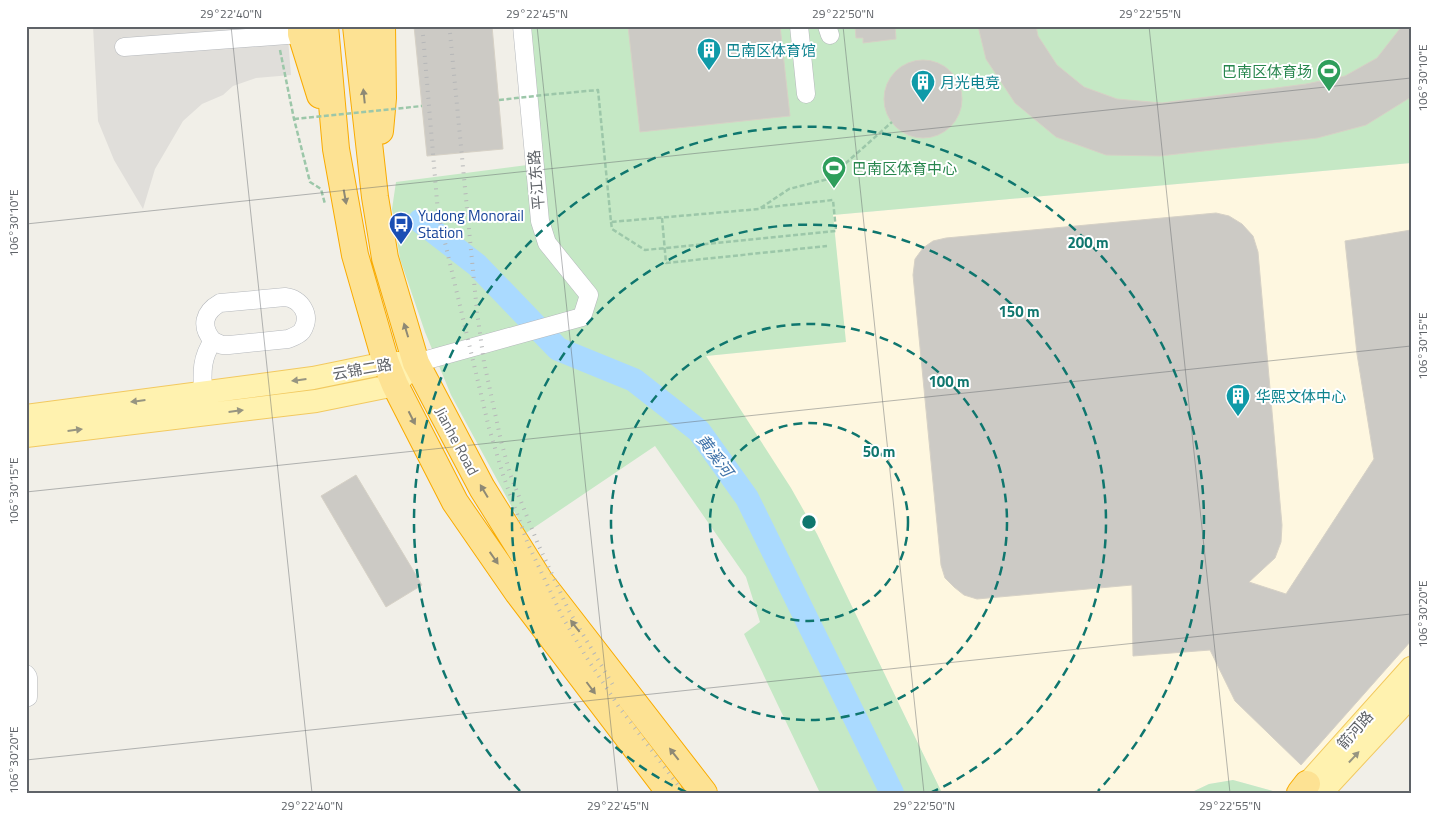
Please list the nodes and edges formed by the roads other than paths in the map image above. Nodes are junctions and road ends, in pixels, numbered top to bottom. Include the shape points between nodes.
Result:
1 (356, 26) edge
2 (382, 26) edge
3 (522, 26) edge
4 (799, 26) edge
5 (309, 29) edge
6 (124, 47) dead end
7 (806, 94) dead end
8 (375, 196) junction
9 (212, 341) junction
10 (416, 363) junction
11 (390, 374) junction
12 (203, 393) junction
13 (26, 416) edge
14 (26, 436) edge
15 (1411, 668) edge
16 (26, 674) edge
17 (1411, 696) edge
18 (26, 698) edge
19 (1308, 791) edge
20 (670, 793) edge
21 (704, 793) edge

8 -> 1 highway, Jianhe Road
2 - 8 highway via 383,98
3 - 10 street, 平江东路 via 540,221 547,243 588,295 582,317
4 - 7 street
5 - 6 street
5 -> 11 highway, Jianhe Road via 336,148 355,255
10 -> 8 highway, Jianhe Road via 385,258
9 - 9 street via 229,346 288,339 302,331 305,313 299,302 285,297 220,303 206,314 205,326
9 - 12 street via 202,368
10 - 11 main road, 云锦二路
21 -> 10 highway, Jianhe Road via 540,582 482,488
11 -> 12 main road, 云锦二路 via 312,378
14 -> 11 main road, 云锦二路 via 316,401
11 -> 20 highway, Jianhe Road via 455,502 518,593
12 -> 13 main road, 云锦二路
15 - 19 main road, 箭河路
16 - 18 street
19 -> 17 main road, 箭河路

